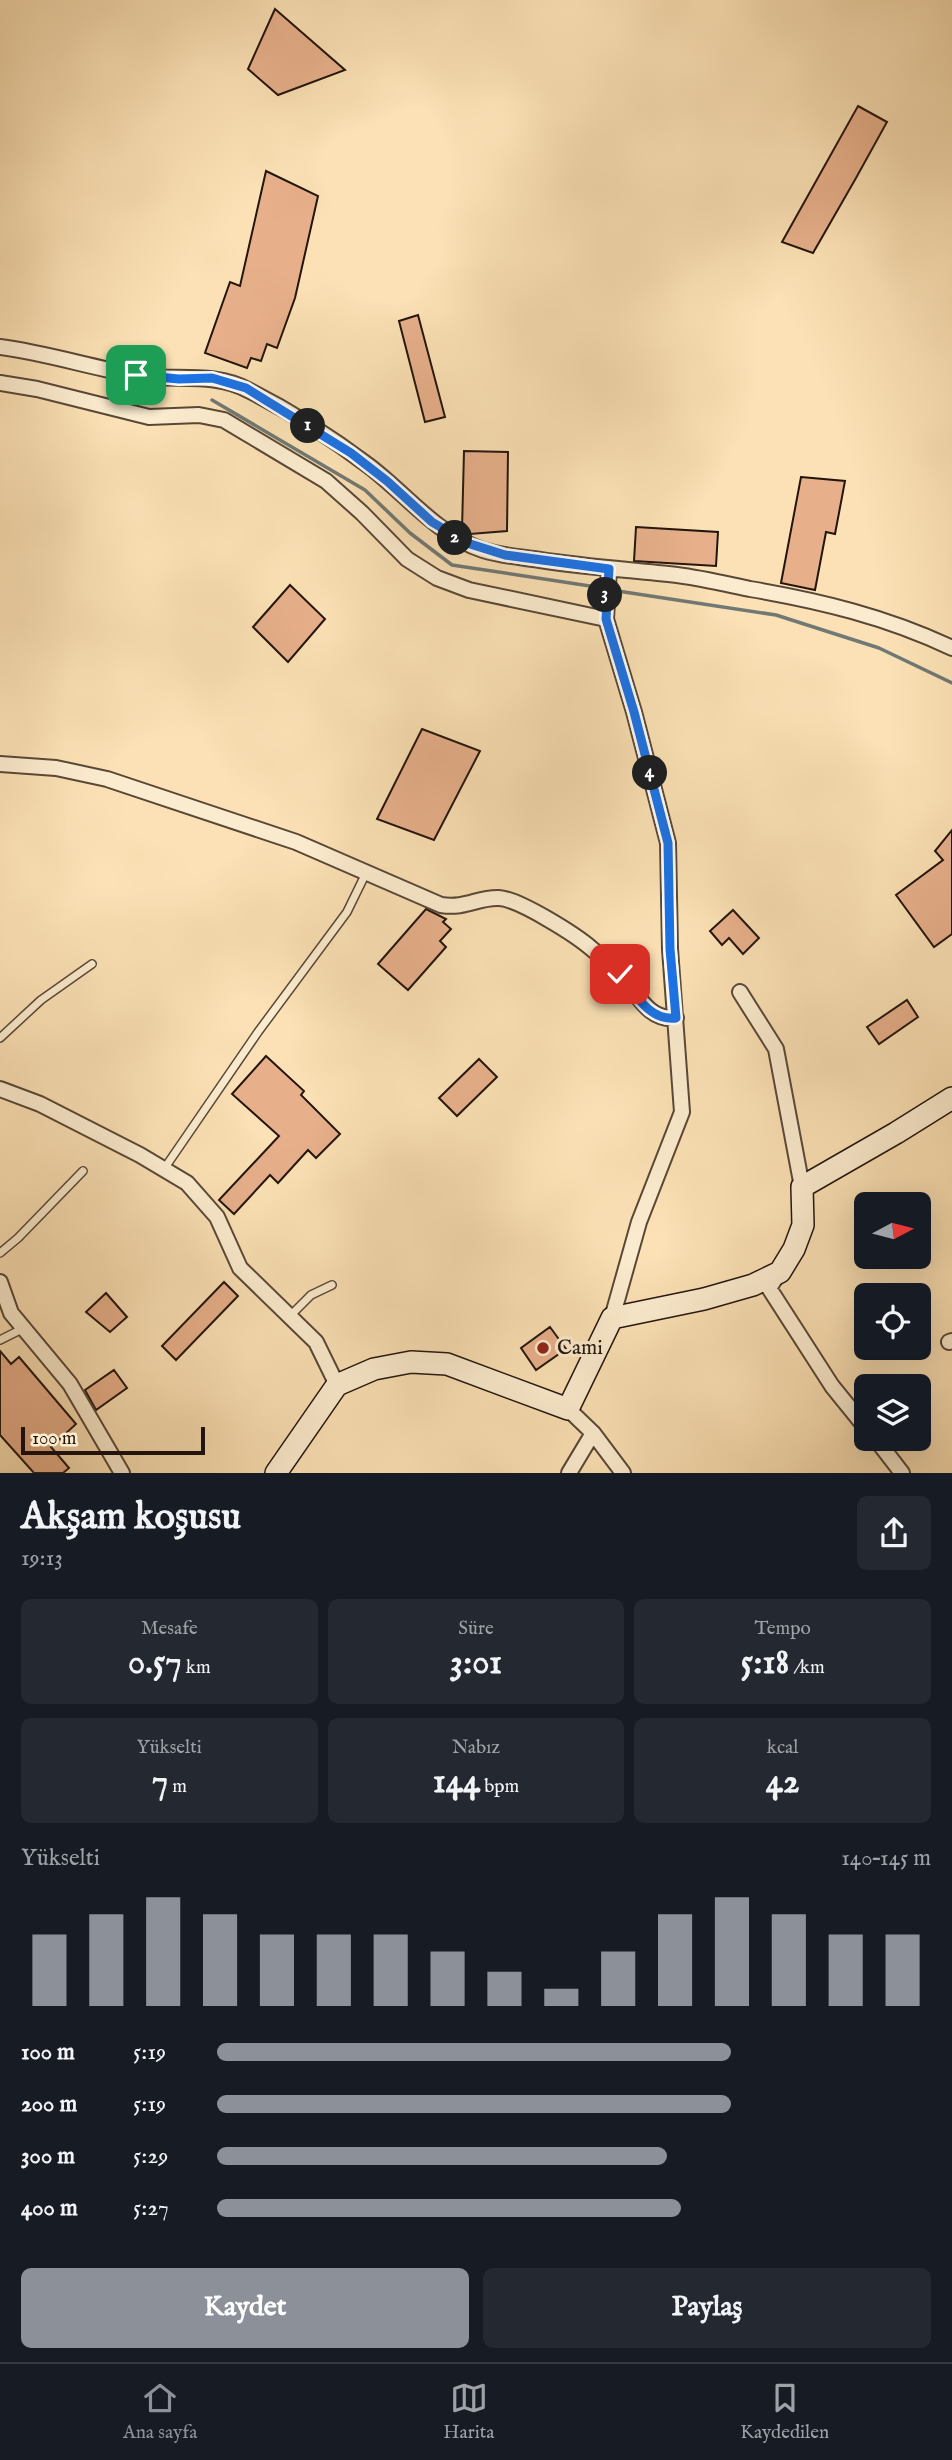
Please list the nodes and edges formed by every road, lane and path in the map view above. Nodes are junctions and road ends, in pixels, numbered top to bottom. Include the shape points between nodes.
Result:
1 (0, 346) edge
2 (0, 383) edge
3 (608, 574) junction
4 (605, 613) junction
5 (952, 648) edge
6 (0, 764) edge
7 (366, 873) junction
8 (92, 964) dead end
9 (740, 992) dead end
10 (676, 1018) junction
11 (0, 1038) edge
12 (0, 1089) edge
13 (952, 1098) edge
14 (164, 1169) junction
15 (83, 1171) dead end
16 (802, 1187) junction
17 (0, 1252) edge
18 (780, 1272) junction
19 (0, 1282) edge
20 (332, 1285) dead end
21 (290, 1317) junction
22 (612, 1318) junction
23 (24, 1328) junction
24 (0, 1340) edge
25 (337, 1385) junction
26 (568, 1409) junction
27 (854, 1413) edge
28 (593, 1433) junction
29 (884, 1451) edge
30 (122, 1473) edge
31 (276, 1473) edge
32 (569, 1473) edge
33 (623, 1473) edge
34 (902, 1473) edge

1 - 3 street via 136,375 212,378 235,384 351,453 455,537 492,552
2 - 4 street via 149,417 199,415 224,420 326,481 408,559 437,578 469,590
3 - 4 street
3 - 5 street via 680,576 826,603 891,622
4 - 10 street via 668,843
6 - 7 street via 56,768 107,779 296,842
7 - 10 street via 441,905 509,900 592,948 650,1012
7 - 14 lane via 347,912
8 - 11 lane via 40,1000
9 - 16 street via 776,1049
10 - 22 street via 682,1112 639,1222
12 - 14 street via 40,1104
13 - 16 street
14 - 21 street via 187,1182 202,1199 217,1217 240,1268
15 - 17 lane
16 - 18 street via 803,1225
18 - 22 street via 704,1299
18 - 27 street via 769,1288
19 - 23 street via 11,1313
20 - 21 lane via 311,1295
21 - 25 street via 316,1342
22 - 26 street
23 - 24 lane
23 - 30 street via 70,1384
25 - 26 street via 374,1368 411,1362 447,1364
25 - 31 street
26 - 28 street
28 - 32 street
28 - 33 street
29 - 34 street

